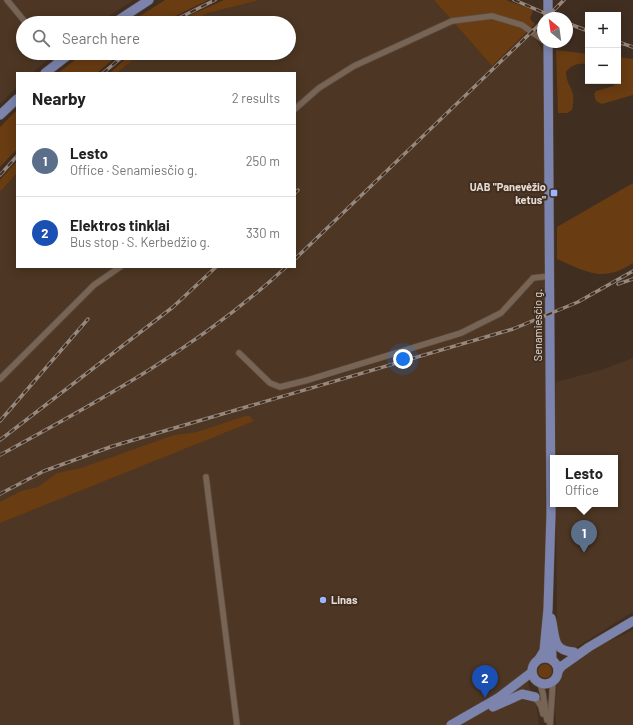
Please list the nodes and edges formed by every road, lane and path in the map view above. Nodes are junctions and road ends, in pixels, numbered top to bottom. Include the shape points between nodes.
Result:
1 (8, 0) edge
2 (149, 0) edge
3 (548, 0) edge
4 (548, 12) edge
5 (21, 16) edge
6 (125, 16) edge
7 (537, 36) edge
8 (548, 48) edge
9 (62, 60) edge
10 (59, 62) joint
11 (46, 72) edge
12 (16, 100) edge
13 (296, 108) edge
14 (0, 115) edge
15 (119, 268) edge
16 (550, 276) junction
17 (239, 353) dead end
18 (0, 379) edge
19 (551, 455) edge
20 (206, 477) dead end
21 (551, 507) edge
22 (550, 613) junction
23 (633, 621) edge
24 (589, 647) junction
25 (574, 652) junction
26 (539, 660) junction
27 (553, 661) junction
28 (558, 671) junction
29 (532, 672) junction
30 (553, 681) junction
31 (538, 682) junction
32 (535, 696) joint
33 (498, 698) junction
34 (473, 713) junction
35 (237, 725) edge
36 (451, 725) edge
37 (548, 725) edge

1 - 5 street
2 - 6 main road
3 - 4 main road
7 - 13 street via 522,25 492,16 452,21 354,66 319,88
8 - 16 main road, Senamiesčio g.
9 - 10 main road
10 - 11 main road
12 - 14 main road
15 - 18 street via 94,285
16 - 17 street via 533,278 501,313 461,333 280,387 270,383
16 - 19 main road, Senamiesčio g.
20 - 35 street
21 - 22 main road, Senamiesčio g.
22 - 25 main road, Senamiesčio g. via 556,645 560,649
22 - 26 main road, Senamiesčio g. via 544,651
22 - 27 main road, Senamiesčio g.
23 - 24 main road
24 - 25 main road
24 - 28 main road
25 - 27 main road
26 - 27 main road via 546,658
26 - 29 main road, Senamiesčio g.
27 - 28 main road, Senamiesčio g.
28 - 30 main road
29 - 31 main road
29 - 33 main road
30 - 31 main road via 546,684
30 - 37 street
31 - 33 main road
31 - 37 street
32 - 34 main road via 516,696 484,711
32 - 37 street
33 - 34 main road
34 - 36 main road

